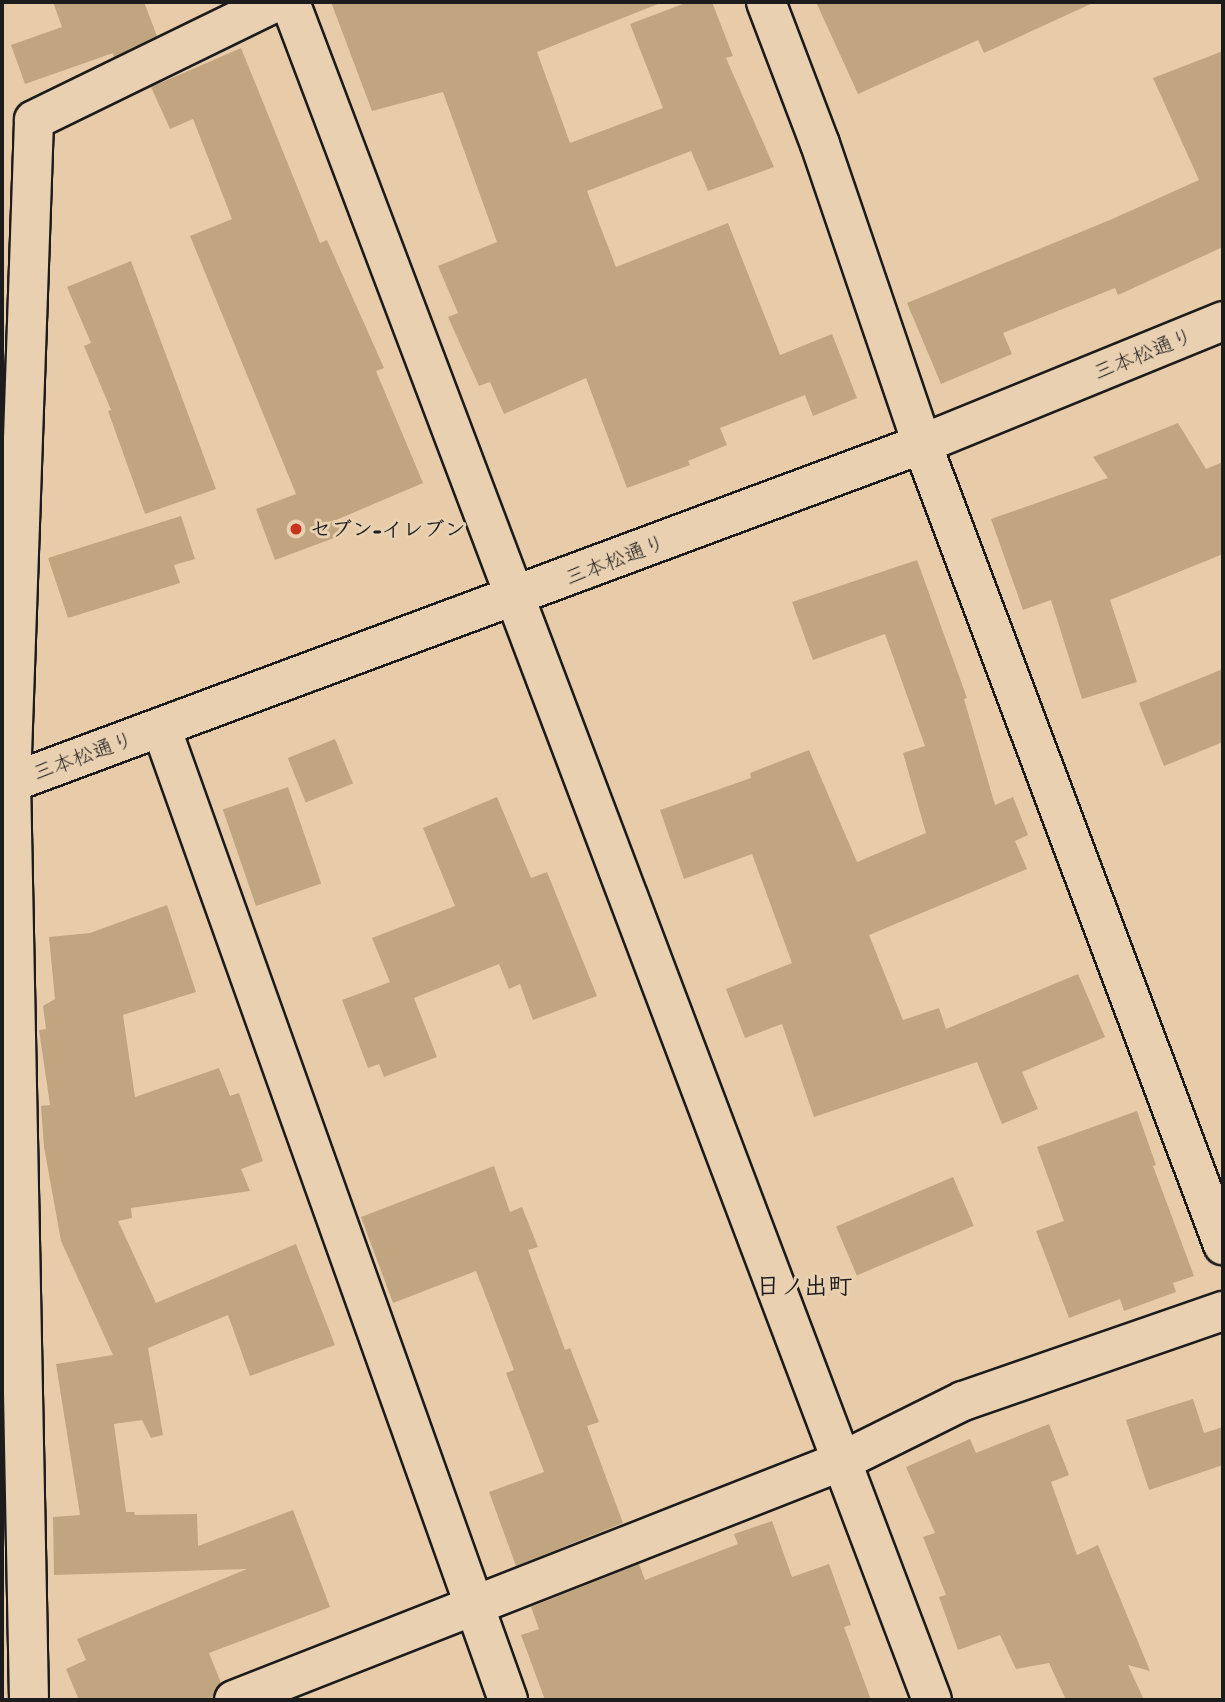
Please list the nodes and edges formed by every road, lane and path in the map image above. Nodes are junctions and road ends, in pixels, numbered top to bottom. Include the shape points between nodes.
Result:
1 (276, 2) edge
2 (290, 2) edge
3 (766, 2) edge
4 (1223, 321) edge
5 (922, 444) junction
6 (517, 597) junction
7 (161, 727) junction
8 (6, 785) edge
9 (1223, 1245) edge
10 (1223, 1311) edge
11 (842, 1461) junction
12 (473, 1606) junction
13 (29, 1700) edge
14 (234, 1700) edge
15 (508, 1700) edge
16 (932, 1700) edge

1 - 8 street via 34,120
2 - 6 street
3 - 5 street via 820,144
4 - 5 street, 三本松通り
5 - 6 street, 三本松通り
5 - 9 street
6 - 7 street, 三本松通り
6 - 11 street
7 - 8 street, 三本松通り
7 - 12 street
8 - 13 street
10 - 11 street via 963,1401
11 - 12 street
11 - 16 street
12 - 14 street
12 - 15 street

